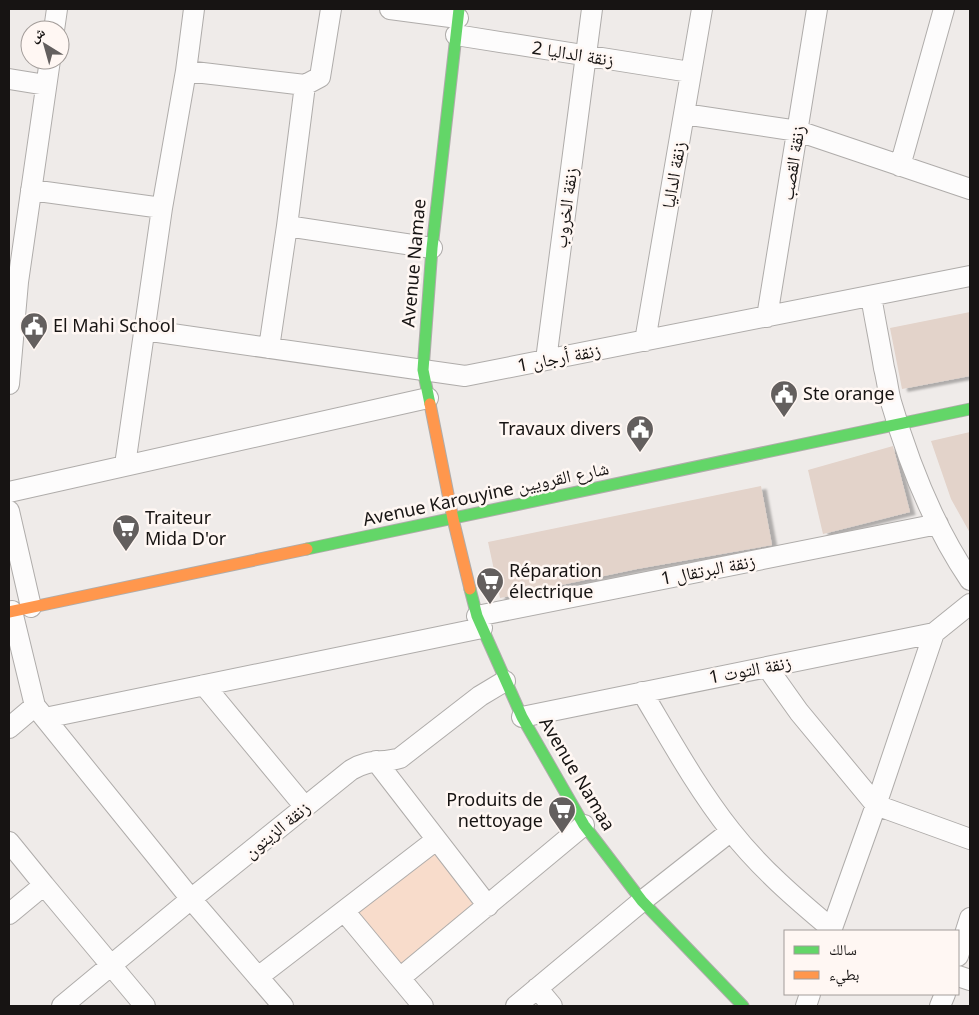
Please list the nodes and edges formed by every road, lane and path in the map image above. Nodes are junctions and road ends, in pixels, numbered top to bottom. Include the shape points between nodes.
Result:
1 (194, 9) edge
2 (330, 9) edge
3 (390, 9) edge
4 (592, 9) edge
5 (702, 9) edge
6 (817, 9) edge
7 (944, 9) edge
8 (458, 21) edge
9 (587, 56) junction
10 (48, 70) edge
11 (186, 71) junction
12 (690, 72) junction
13 (9, 79) edge
14 (46, 85) junction
15 (304, 85) junction
16 (684, 114) junction
17 (798, 131) junction
18 (900, 166) junction
19 (970, 189) edge
20 (31, 190) junction
21 (162, 208) junction
22 (287, 226) junction
23 (432, 248) junction
24 (970, 276) edge
25 (14, 281) edge
26 (871, 296) junction
27 (767, 318) junction
28 (144, 330) junction
29 (645, 342) junction
30 (269, 348) junction
31 (546, 360) junction
32 (423, 370) junction
33 (9, 384) edge
34 (428, 398) junction
35 (970, 409) edge
36 (899, 426) junction
37 (125, 465) junction
38 (9, 492) edge
39 (9, 511) edge
40 (453, 518) junction
41 (938, 524) junction
42 (970, 580) edge
43 (970, 604) edge
44 (17, 610) edge
45 (480, 622) junction
46 (934, 633) junction
47 (767, 667) junction
48 (505, 681) junction
49 (204, 685) junction
50 (642, 692) junction
51 (40, 712) junction
52 (522, 717) junction
53 (9, 728) edge
54 (376, 760) junction
55 (876, 805) junction
56 (305, 807) junction
57 (584, 825) junction
58 (731, 831) junction
59 (970, 839) edge
60 (436, 840) junction
61 (9, 842) edge
62 (44, 885) junction
63 (191, 899) junction
64 (642, 901) junction
65 (488, 906) junction
66 (344, 911) junction
67 (9, 914) edge
68 (970, 918) edge
69 (831, 930) edge
70 (959, 953) edge
71 (110, 966) junction
72 (258, 977) junction
73 (400, 978) junction
74 (538, 988) junction
75 (62, 1006) edge
76 (145, 1006) edge
77 (283, 1006) edge
78 (423, 1006) edge
79 (516, 1006) edge
80 (552, 1006) edge
81 (743, 1006) edge

1 - 11 street
2 - 15 street via 320,77
3 - 8 street, زنقة الداليا 2
4 - 9 street, زنقة الخروب
5 - 12 street, زنقة الداليا
6 - 17 street, زنقة القصب
7 - 18 street
8 - 9 street, زنقة الداليا 2
8 - 23 street, Avenue Namae
9 - 12 street, زنقة الداليا 2
9 - 31 street, زنقة الخروب
10 - 14 street
11 - 15 street
11 - 21 street
12 - 16 street, زنقة الداليا
13 - 14 street
14 - 20 street
15 - 22 street
16 - 17 street
16 - 29 street, زنقة الداليا
17 - 18 street
17 - 27 street, زنقة القصب
18 - 19 street
20 - 21 street
20 - 25 street
21 - 28 street
22 - 23 street
22 - 30 street
23 - 32 street, Avenue Namae
24 - 26 street, زنقة أرجان 1
25 - 33 street
26 - 27 street, زنقة أرجان 1
26 - 36 street via 891,401
27 - 29 street, زنقة أرجان 1
28 - 30 street, زنقة أرجان 1
28 - 37 street
29 - 31 street, زنقة أرجان 1
30 - 32 street, زنقة أرجان 1
31 - 32 street, زنقة أرجان 1 via 465,376
32 - 34 street, Avenue Namae
34 - 37 street
34 - 40 street, Avenue Namae
35 - 36 street, Avenue Karouyine شارع القرويين
36 - 40 street, Avenue Karouyine شارع القرويين
36 - 41 street
37 - 38 street
39 - 44 street
40 - 44 street, Avenue Karouyine شارع القرويين
40 - 45 street, Avenue Namaa
41 - 42 street
41 - 45 street, زنقة البرتقال 1
43 - 46 street, زنقة التوت 1
44 - 51 street
45 - 48 street, Avenue Namaa
45 - 49 street, زنقة البرتقال 1
46 - 47 street, زنقة التوت 1
46 - 55 street
47 - 50 street, زنقة التوت 1
47 - 55 street via 799,712
48 - 52 street, Avenue Namaa
48 - 54 street, زنقة الزيتون via 480,696 400,758
49 - 51 street, زنقة البرتقال 1
49 - 56 street
50 - 52 street, زنقة التوت 1
50 - 58 street via 682,760
51 - 53 street
51 - 63 street
52 - 57 street, Avenue Namaa
54 - 56 street, زنقة الزيتون via 351,770
54 - 60 street
55 - 59 street
55 - 69 street
56 - 63 street, زنقة الزيتون
57 - 64 street, Avenue Namaa
57 - 65 street
58 - 64 street
58 - 69 street via 779,885
60 - 65 street
60 - 66 street
61 - 62 street
62 - 67 street
62 - 71 street
63 - 71 street, زنقة الزيتون
63 - 72 street
64 - 74 street
64 - 81 street, Avenue Namaa
65 - 73 street
66 - 72 street
66 - 73 street
68 - 70 street
71 - 75 street, زنقة الزيتون
71 - 76 street
72 - 77 street
73 - 78 street
74 - 79 street
74 - 80 street

